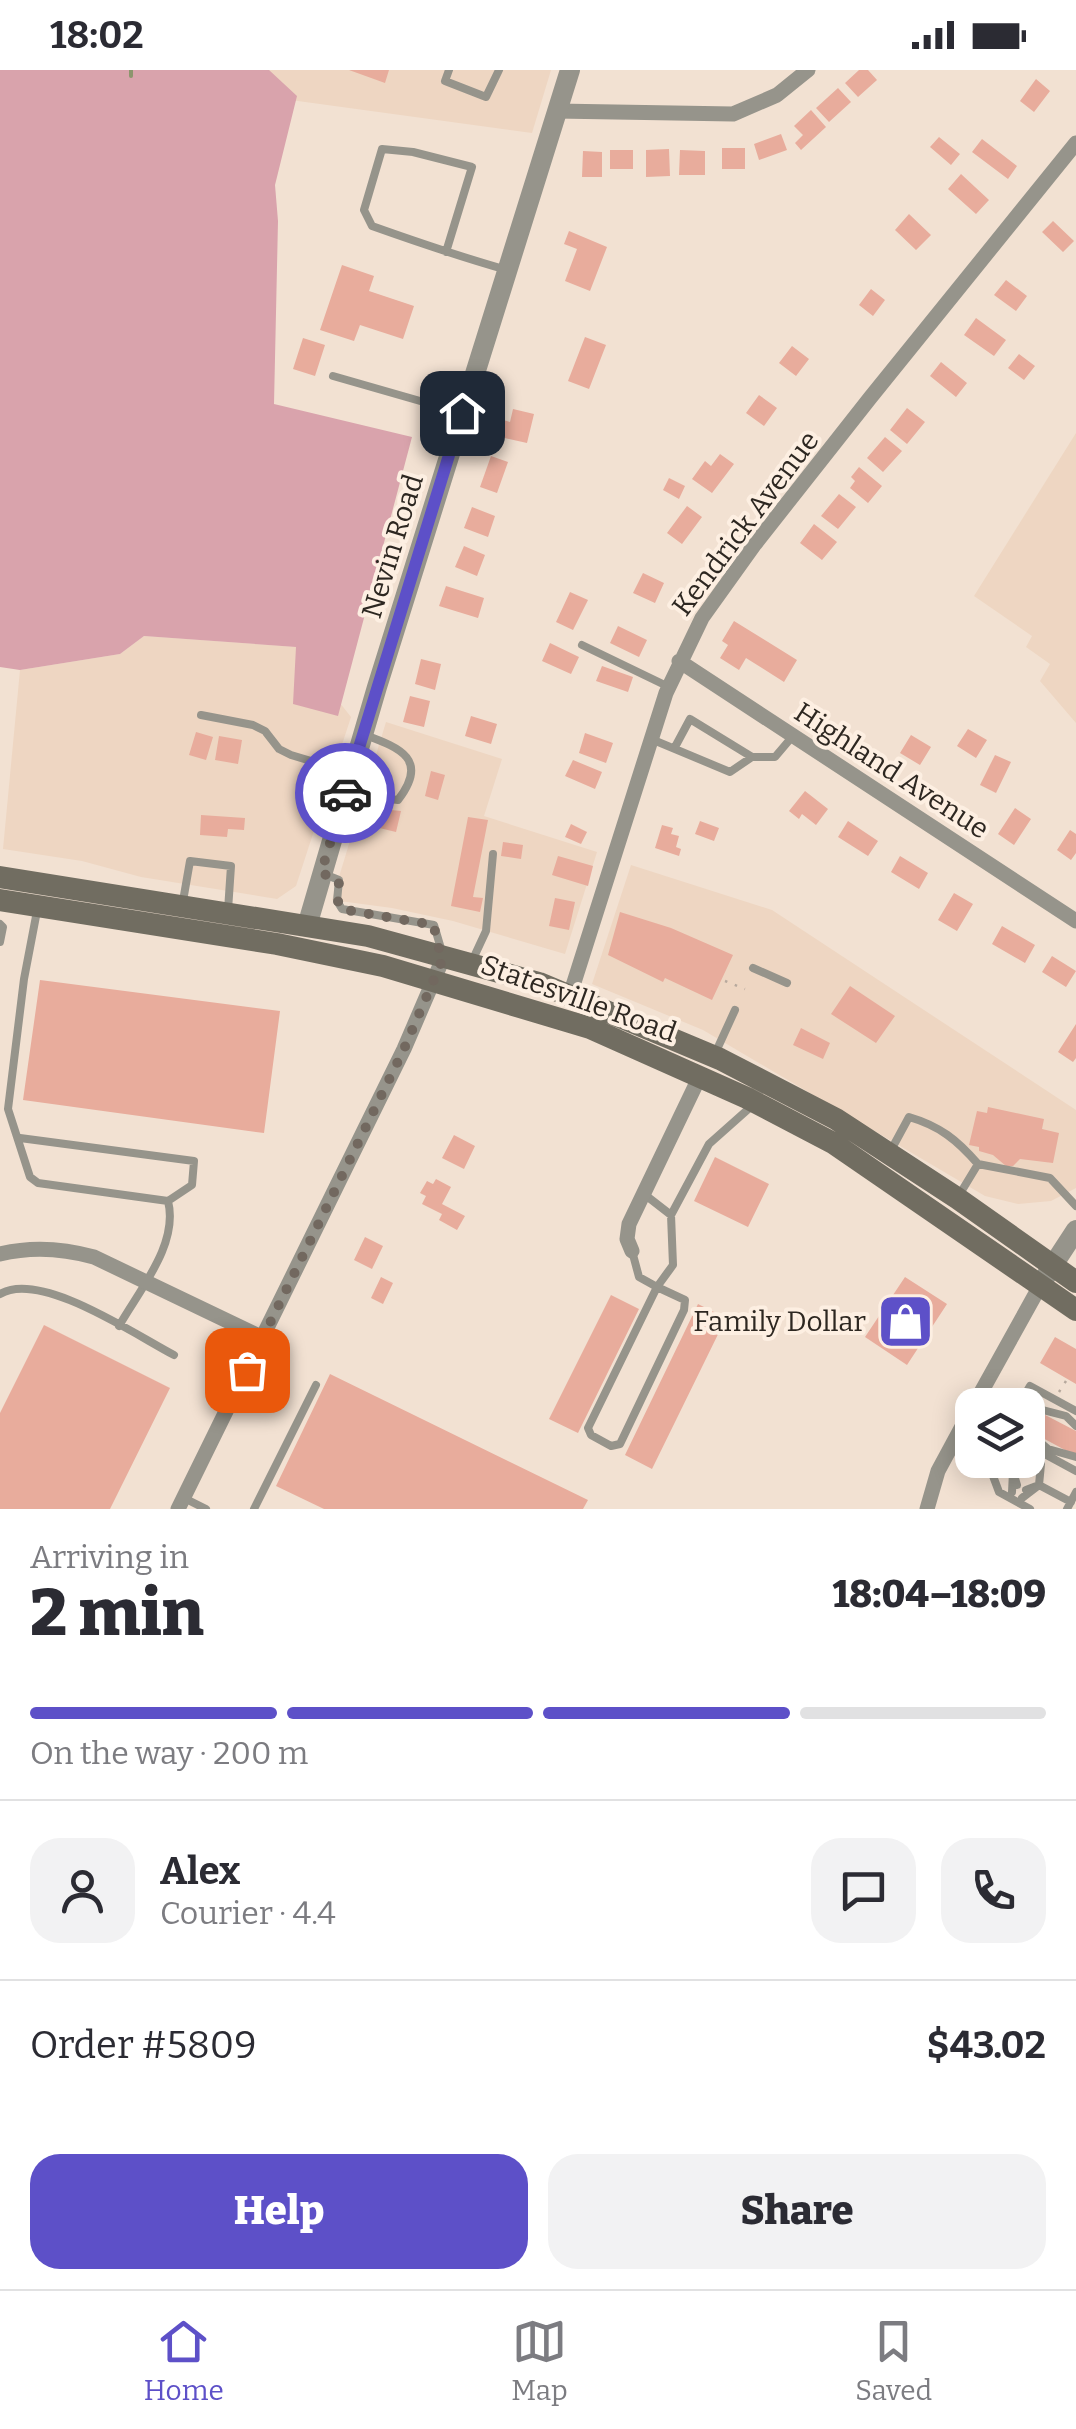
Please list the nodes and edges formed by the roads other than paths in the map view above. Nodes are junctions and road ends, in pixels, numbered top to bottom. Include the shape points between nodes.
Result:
1 (448, 70) edge
2 (499, 70) edge
3 (808, 70) edge
4 (567, 71) edge
5 (556, 111) junction
6 (1076, 143) edge
7 (446, 252) junction
8 (507, 270) junction
9 (333, 376) dead end
10 (462, 413) junction
11 (582, 645) dead end
12 (679, 661) junction
13 (669, 686) junction
14 (201, 715) dead end
15 (362, 735) junction
16 (793, 736) junction
17 (651, 738) junction
18 (675, 748) junction
19 (752, 758) junction
20 (351, 772) junction
21 (345, 794) junction
22 (493, 854) dead end
23 (321, 873) junction
24 (0, 877) edge
25 (0, 900) edge
26 (38, 906) junction
27 (182, 906) junction
28 (228, 912) junction
29 (1076, 921) edge
30 (0, 924) edge
31 (361, 924) junction
32 (306, 926) junction
33 (0, 942) edge
34 (444, 956) junction
35 (472, 964) junction
36 (753, 968) dead end
37 (435, 980) junction
38 (787, 983) dead end
39 (570, 995) junction
40 (735, 1010) dead end
41 (714, 1056) junction
42 (700, 1076) junction
43 (756, 1102) junction
44 (20, 1138) junction
45 (889, 1154) junction
46 (978, 1164) junction
47 (644, 1194) junction
48 (957, 1198) junction
49 (168, 1200) junction
50 (1076, 1206) edge
51 (671, 1215) junction
52 (1076, 1230) edge
53 (632, 1251) joint
54 (0, 1254) edge
55 (1052, 1265) junction
56 (145, 1282) junction
57 (1076, 1282) edge
58 (1040, 1286) junction
59 (658, 1287) junction
60 (0, 1294) edge
61 (1076, 1310) edge
62 (119, 1326) junction
63 (263, 1338) junction
64 (174, 1355) dead end
65 (316, 1385) dead end
66 (984, 1388) edge
67 (1045, 1397) edge
68 (1045, 1415) dead end
69 (1068, 1415) edge
70 (1076, 1427) edge
71 (954, 1441) edge
72 (1045, 1446) edge
73 (1045, 1448) edge
74 (1048, 1449) junction
75 (1072, 1454) edge
76 (1076, 1471) edge
77 (995, 1478) edge
78 (1017, 1478) edge
79 (1035, 1478) edge
80 (1035, 1483) junction
81 (1014, 1489) dead end
82 (1076, 1492) edge
83 (1024, 1494) dead end
84 (181, 1504) edge
85 (1069, 1505) edge
86 (206, 1509) edge
87 (254, 1509) edge
88 (927, 1509) edge
89 (1030, 1509) edge

1 - 2 lane via 446,81 486,96
3 - 5 street via 777,95 733,114
4 - 5 street, Nevin Road
5 - 8 street, Nevin Road
6 - 12 street, Kendrick Avenue via 755,544
7 - 7 lane via 372,226 364,210 382,149 472,167
7 - 8 lane
8 - 10 street, Nevin Road
9 - 10 lane
10 - 15 street, Nevin Road
11 - 13 lane
12 - 13 street, Kendrick Avenue
12 - 16 street, Highland Avenue
13 - 17 street, Kendrick Avenue
14 - 20 lane via 254,724 291,755
15 - 20 street, Nevin Road
15 - 21 lane via 410,760 408,787 398,800
16 - 19 lane via 774,757
16 - 29 street, Highland Avenue
17 - 18 lane
17 - 39 street, Kendrick Avenue
18 - 19 lane via 730,772
18 - 19 lane via 690,720
20 - 21 street, Nevin Road
21 - 23 street, Nevin Road
22 - 35 lane via 486,931
23 - 31 lane via 339,880 338,905
23 - 32 street, Nevin Road
24 - 27 main road, Statesville Road
25 - 26 main road, Statesville Road
26 - 37 main road, Statesville Road via 277,944
26 - 44 lane via 8,1108
27 - 28 main road, Statesville Road
27 - 28 lane via 190,861 231,866
28 - 32 main road, Statesville Road
30 - 33 lane
31 - 32 main road, Statesville Road
31 - 34 main road, Statesville Road
34 - 35 main road, Statesville Road
34 - 37 street
35 - 39 main road, Statesville Road
36 - 38 lane
37 - 42 main road, Statesville Road via 590,1028
37 - 63 street
39 - 41 main road, Statesville Road
40 - 41 lane
41 - 45 main road, Statesville Road via 836,1118
42 - 43 main road, Statesville Road
42 - 47 street
43 - 51 lane via 708,1144
43 - 58 main road, Statesville Road via 833,1144
44 - 49 lane via 38,1183
44 - 49 lane via 194,1161 192,1185
45 - 46 lane via 910,1117 935,1124
45 - 48 main road, Statesville Road
46 - 48 lane
46 - 50 lane via 1050,1178
47 - 51 lane
47 - 53 street via 629,1224
48 - 55 main road, Statesville Road
49 - 56 lane via 173,1220
51 - 59 lane via 672,1265
52 - 55 street
53 - 59 lane via 639,1277
54 - 56 street via 72,1251
55 - 57 main road, Statesville Road
55 - 58 street
56 - 62 lane
56 - 63 street
58 - 61 main road, Statesville Road
58 - 66 street
59 - 59 lane via 588,1428 611,1446 620,1444 684,1310 685,1300
60 - 62 lane via 22,1286 54,1292
62 - 64 lane
63 - 84 street
65 - 87 lane
67 - 69 lane
68 - 69 lane
69 - 70 lane
71 - 88 street
72 - 74 lane
73 - 74 lane
74 - 75 lane
74 - 76 lane
77 - 89 lane via 999,1492
78 - 81 lane
79 - 80 lane
80 - 83 lane
80 - 85 lane
82 - 85 lane
84 - 86 lane

